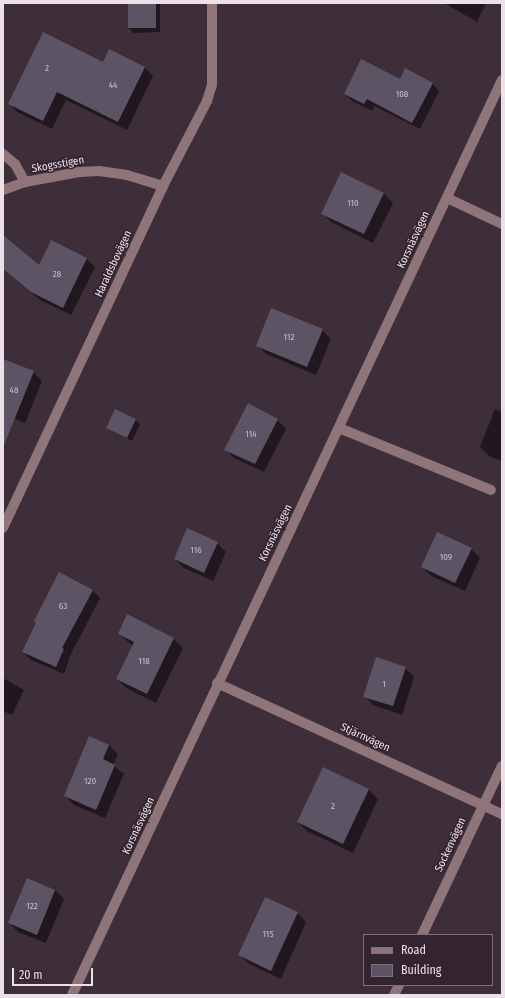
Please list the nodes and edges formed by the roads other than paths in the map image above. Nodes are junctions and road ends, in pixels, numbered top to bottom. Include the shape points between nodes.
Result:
1 (212, 3) edge
2 (502, 80) edge
3 (3, 154) edge
4 (25, 182) junction
5 (163, 186) junction
6 (3, 190) edge
7 (447, 198) junction
8 (502, 224) edge
9 (339, 428) junction
10 (491, 490) dead end
11 (3, 528) edge
12 (217, 683) junction
13 (502, 766) edge
14 (484, 805) junction
15 (502, 814) edge
16 (422, 934) edge
17 (398, 986) edge
18 (72, 995) edge
19 (394, 995) edge

1 - 5 street, Haraldsbovägen via 212,85 200,118
2 - 7 street, Korsnäsvägen
3 - 4 street via 15,164
4 - 5 street, Skogsstigen via 99,171 126,175
4 - 6 street, Skogsstigen
5 - 11 street, Haraldsbovägen
7 - 8 street
7 - 9 street, Korsnäsvägen
9 - 10 street
9 - 12 street, Korsnäsvägen
12 - 14 street, Stjärnvägen
12 - 18 street, Korsnäsvägen
13 - 14 street, Sockenvägen
14 - 15 street, Stjärnvägen
14 - 16 street, Sockenvägen
17 - 19 street

